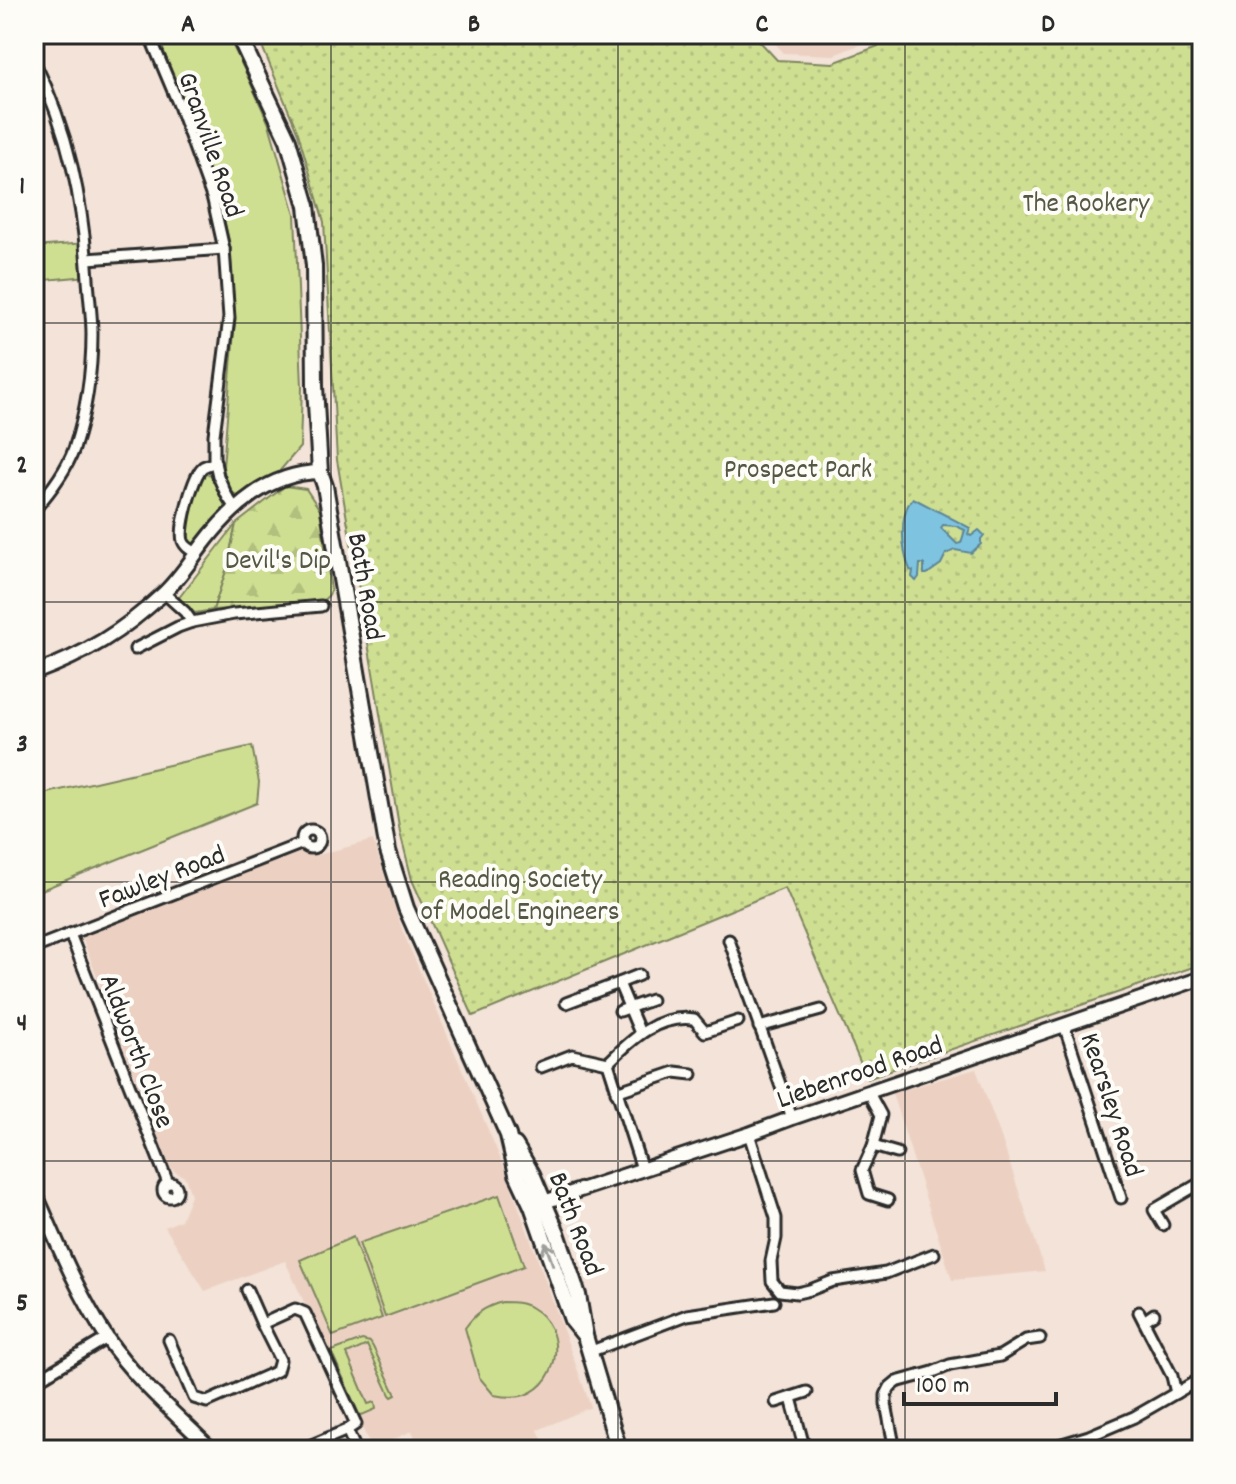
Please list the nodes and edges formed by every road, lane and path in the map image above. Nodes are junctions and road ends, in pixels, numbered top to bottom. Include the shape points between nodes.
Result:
1 (149, 34) edge
2 (238, 34) edge
3 (34, 61) edge
4 (224, 249) junction
5 (87, 259) junction
6 (215, 462) junction
7 (320, 472) junction
8 (235, 508) junction
9 (34, 510) edge
10 (197, 553) junction
11 (164, 593) junction
12 (321, 606) dead end
13 (192, 622) junction
14 (135, 649) dead end
15 (34, 673) edge
16 (303, 843) dead end
17 (70, 934) junction
18 (729, 940) dead end
19 (34, 948) edge
20 (639, 975) dead end
21 (1202, 978) edge
22 (619, 983) junction
23 (651, 1000) dead end
24 (566, 1003) dead end
25 (624, 1010) junction
26 (821, 1010) dead end
27 (738, 1021) dead end
28 (1064, 1025) junction
29 (759, 1027) junction
30 (640, 1033) junction
31 (608, 1063) junction
32 (541, 1067) dead end
33 (692, 1074) dead end
34 (616, 1092) junction
35 (869, 1093) junction
36 (792, 1118) junction
37 (749, 1134) junction
38 (873, 1146) junction
39 (897, 1153) dead end
40 (642, 1169) junction
41 (1202, 1182) edge
42 (168, 1183) dead end
43 (34, 1190) edge
44 (1121, 1198) dead end
45 (888, 1200) dead end
46 (538, 1204) junction
47 (1163, 1225) dead end
48 (934, 1254) dead end
49 (247, 1290) dead end
50 (774, 1302) dead end
51 (1154, 1314) dead end
52 (262, 1324) junction
53 (107, 1338) junction
54 (1040, 1338) dead end
55 (169, 1340) dead end
56 (589, 1352) junction
57 (1202, 1378) edge
58 (34, 1382) edge
59 (807, 1392) dead end
60 (1176, 1393) junction
61 (791, 1398) junction
62 (776, 1402) dead end
63 (347, 1430) junction
64 (1063, 1447) edge
65 (212, 1450) edge
66 (300, 1450) edge
67 (356, 1450) edge
68 (619, 1450) edge
69 (805, 1450) edge
70 (895, 1450) edge
71 (1042, 1450) edge

1 - 4 street, Granville Road via 213,200
2 - 7 main road, Bath Road via 288,140 307,206 314,266
3 - 5 street via 50,93 75,173
4 - 5 street
4 - 6 street, Granville Road via 229,318
5 - 9 street via 92,333 86,403 73,451
6 - 8 street, Granville Road
6 - 10 street via 196,476 185,514 182,539
7 - 8 street via 281,478
7 - 46 main road, Bath Road via 396,876 508,1135 517,1174
8 - 10 street
10 - 11 street
11 - 13 street
11 - 15 street via 102,643
12 - 13 street
13 - 14 street
16 - 17 street, Fawley Road
17 - 19 street, Fawley Road
17 - 42 street, Aldworth Close
18 - 29 street
20 - 22 street
21 - 28 street, Liebenrood Road
22 - 24 street
22 - 25 street
23 - 25 street
25 - 30 street
26 - 29 street
27 - 30 street via 705,1032 694,1019 679,1017
28 - 35 street, Liebenrood Road
28 - 44 street, Kearsley Road
29 - 36 street
30 - 31 street
31 - 32 street via 572,1055
31 - 34 street
33 - 34 street via 675,1072
34 - 40 street
35 - 36 street, Liebenrood Road
35 - 38 street via 881,1115
36 - 37 street, Liebenrood Road
37 - 40 street, Liebenrood Road
37 - 48 street via 776,1218 772,1281 780,1291 797,1293 886,1273
38 - 39 street
38 - 45 street via 862,1170 869,1194
40 - 46 street, Liebenrood Road
41 - 47 street via 1154,1210
43 - 53 street
46 - 56 main road, Bath Road via 572,1320
49 - 52 street
50 - 56 street via 717,1305
51 - 60 street via 1141,1316
52 - 55 street via 280,1360 277,1371 207,1402 194,1398
52 - 63 street via 295,1309 305,1313 356,1424
53 - 58 street
53 - 65 street
54 - 70 street via 1000,1356 896,1382 886,1395
56 - 68 main road, Bath Road
57 - 60 street
59 - 61 street
60 - 64 street
61 - 62 street
61 - 69 street
63 - 66 street
63 - 67 street
64 - 71 street

